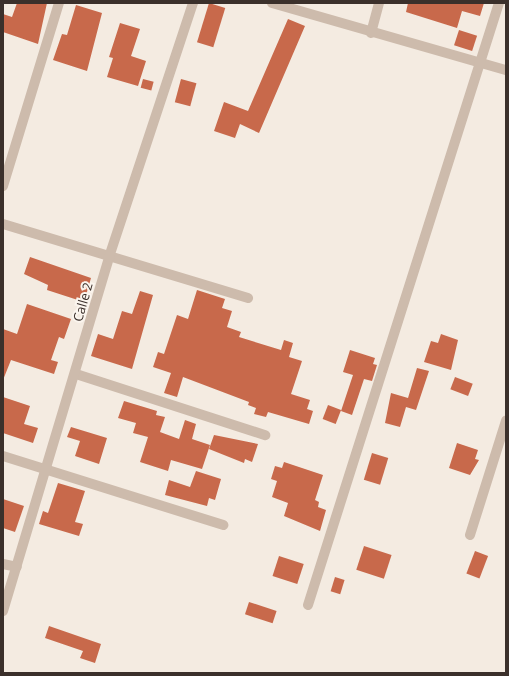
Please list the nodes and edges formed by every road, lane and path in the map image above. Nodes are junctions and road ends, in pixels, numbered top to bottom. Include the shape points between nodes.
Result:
1 (59, 3) edge
2 (193, 3) edge
3 (272, 3) edge
4 (379, 3) edge
5 (499, 3) edge
6 (371, 33) junction
7 (480, 62) junction
8 (506, 70) edge
9 (3, 186) edge
10 (3, 224) edge
11 (109, 257) junction
12 (248, 298) dead end
13 (76, 374) junction
14 (506, 421) edge
15 (265, 434) dead end
16 (3, 456) edge
17 (46, 470) junction
18 (223, 525) dead end
19 (470, 534) dead end
20 (3, 564) edge
21 (17, 567) junction
22 (308, 605) dead end
23 (3, 611) edge

1 - 9 street
2 - 11 street, Calle 2
3 - 6 street
4 - 6 street
5 - 7 street
6 - 7 street
7 - 8 street
7 - 22 street
10 - 11 street
11 - 12 street
11 - 13 street, Calle 2
13 - 15 street
13 - 17 street, Calle 2
14 - 19 street
16 - 17 street
17 - 18 street
17 - 21 street, Calle 2
20 - 21 street
21 - 23 street, Calle 2

